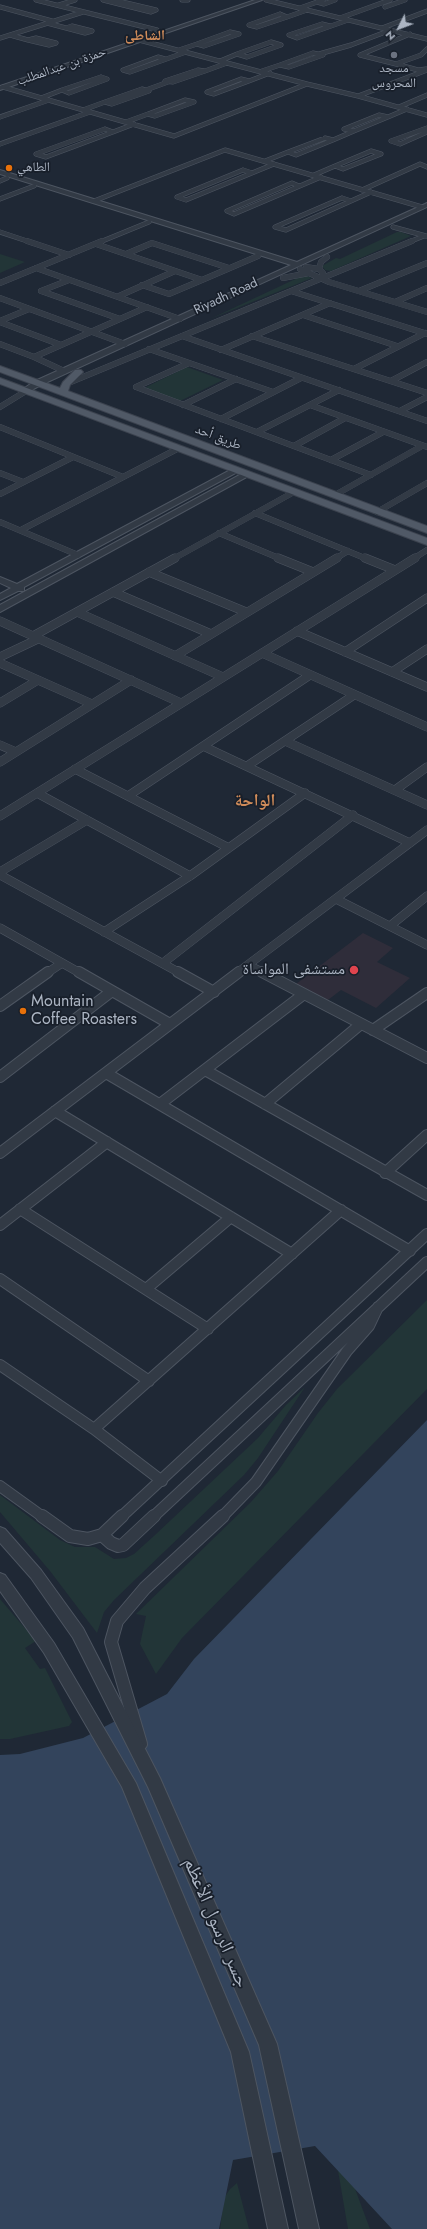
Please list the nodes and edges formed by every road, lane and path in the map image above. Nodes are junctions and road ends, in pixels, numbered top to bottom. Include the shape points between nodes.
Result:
1 (36, 0) edge
2 (75, 0) edge
3 (107, 0) edge
4 (114, 0) edge
5 (182, 0) edge
6 (188, 0) edge
7 (248, 0) edge
8 (260, 0) edge
9 (266, 0) edge
10 (322, 0) edge
11 (335, 0) edge
12 (390, 0) edge
13 (405, 0) edge
14 (317, 2) junction
15 (59, 5) junction
16 (0, 7) edge
17 (300, 8) junction
18 (307, 10) junction
19 (427, 11) edge
20 (0, 12) edge
21 (84, 12) junction
22 (217, 12) junction
23 (357, 12) junction
24 (32, 16) junction
25 (427, 16) edge
26 (203, 17) junction
27 (288, 17) junction
28 (340, 18) junction
29 (348, 20) junction
30 (52, 22) junction
31 (399, 22) junction
32 (47, 23) junction
33 (330, 26) junction
34 (258, 27) junction
35 (66, 28) junction
36 (382, 28) junction
37 (250, 29) dead end
38 (157, 30) junction
39 (391, 30) junction
40 (242, 31) dead end
41 (8, 33) junction
42 (410, 34) junction
43 (0, 38) edge
44 (297, 38) junction
45 (290, 39) dead end
46 (427, 39) edge
47 (28, 40) junction
48 (139, 40) junction
49 (282, 41) dead end
50 (427, 49) edge
51 (179, 50) junction
52 (186, 52) junction
53 (165, 59) junction
54 (220, 61) junction
55 (227, 63) junction
56 (396, 64) junction
57 (427, 70) edge
58 (262, 71) junction
59 (419, 71) junction
60 (270, 74) junction
61 (249, 82) junction
62 (307, 84) junction
63 (1, 85) edge
64 (62, 90) junction
65 (427, 95) edge
66 (358, 96) junction
67 (41, 98) junction
68 (418, 99) junction
69 (49, 100) junction
70 (427, 101) edge
71 (399, 107) junction
72 (27, 108) junction
73 (83, 110) junction
74 (408, 110) junction
75 (0, 112) edge
76 (90, 112) junction
77 (148, 114) junction
78 (427, 114) edge
79 (0, 117) edge
80 (389, 117) junction
81 (68, 120) junction
82 (126, 122) junction
83 (134, 124) junction
84 (427, 128) edge
85 (354, 131) junction
86 (114, 132) junction
87 (427, 132) edge
88 (0, 138) edge
89 (0, 144) edge
90 (400, 144) junction
91 (388, 148) dead end
92 (382, 150) dead end
93 (265, 161) junction
94 (274, 164) junction
95 (427, 167) edge
96 (420, 171) dead end
97 (0, 172) edge
98 (252, 173) junction
99 (314, 175) junction
100 (0, 176) edge
101 (320, 177) junction
102 (407, 177) dead end
103 (7, 178) junction
104 (384, 180) junction
105 (0, 181) edge
106 (34, 186) junction
107 (299, 186) junction
108 (362, 190) junction
109 (371, 192) junction
110 (0, 199) edge
111 (352, 201) junction
112 (94, 202) junction
113 (425, 208) edge
114 (149, 222) junction
115 (393, 227) junction
116 (0, 232) edge
117 (425, 236) edge
118 (96, 244) junction
119 (126, 254) junction
120 (69, 255) junction
121 (258, 256) junction
122 (327, 257) junction
123 (427, 263) edge
124 (299, 267) junction
125 (36, 268) junction
126 (229, 268) junction
127 (319, 269) junction
128 (175, 271) junction
129 (318, 276) junction
130 (283, 278) junction
131 (68, 280) junction
132 (202, 280) junction
133 (0, 283) edge
134 (142, 285) junction
135 (427, 288) edge
136 (291, 291) junction
137 (359, 291) junction
138 (119, 296) junction
139 (0, 298) edge
140 (395, 302) junction
141 (330, 304) junction
142 (147, 306) junction
143 (29, 309) junction
144 (427, 312) edge
145 (303, 315) junction
146 (180, 318) junction
147 (120, 319) junction
148 (0, 322) edge
149 (93, 331) junction
150 (426, 334) edge
151 (182, 336) junction
152 (252, 336) junction
153 (0, 344) edge
154 (125, 344) junction
155 (61, 345) junction
156 (397, 346) junction
157 (149, 349) junction
158 (221, 350) junction
159 (34, 357) junction
160 (427, 362) edge
161 (189, 363) junction
162 (354, 368) junction
163 (0, 369) edge
164 (64, 371) junction
165 (78, 372) junction
166 (301, 378) junction
167 (236, 379) junction
168 (0, 381) edge
169 (391, 381) junction
170 (42, 385) junction
171 (64, 388) junction
172 (339, 390) junction
173 (26, 391) junction
174 (273, 392) junction
175 (427, 393) edge
176 (427, 397) edge
177 (183, 405) junction
178 (310, 405) junction
179 (0, 406) edge
180 (400, 411) junction
181 (345, 418) junction
182 (221, 419) junction
183 (427, 421) edge
184 (0, 426) edge
185 (257, 432) junction
186 (383, 432) junction
187 (294, 446) junction
188 (424, 447) edge
189 (179, 448) junction
190 (73, 457) junction
191 (331, 460) junction
192 (237, 470) junction
193 (0, 473) edge
194 (248, 474) junction
195 (371, 475) junction
196 (123, 477) junction
197 (23, 482) junction
198 (427, 483) edge
199 (294, 492) junction
200 (0, 494) edge
201 (335, 496) junction
202 (377, 512) junction
203 (255, 514) junction
204 (0, 522) edge
205 (21, 530) junction
206 (427, 530) edge
207 (219, 533) junction
208 (427, 542) edge
209 (427, 550) edge
210 (348, 551) junction
211 (78, 555) junction
212 (395, 570) junction
213 (149, 572) junction
214 (313, 572) junction
215 (0, 580) edge
216 (16, 588) junction
217 (3, 592) edge
218 (113, 592) junction
219 (25, 595) junction
220 (427, 598) edge
221 (0, 609) edge
222 (77, 612) junction
223 (246, 612) junction
224 (0, 621) edge
225 (296, 631) junction
226 (211, 634) junction
227 (36, 637) junction
228 (427, 649) edge
229 (345, 652) junction
230 (262, 653) junction
231 (175, 656) junction
232 (0, 657) edge
233 (0, 663) edge
234 (392, 672) junction
235 (310, 675) junction
236 (223, 677) junction
237 (38, 680) junction
238 (131, 680) junction
239 (427, 688) edge
240 (354, 695) junction
241 (0, 703) edge
242 (181, 703) junction
243 (92, 704) junction
244 (427, 727) edge
245 (285, 741) junction
246 (0, 745) edge
247 (205, 746) junction
248 (16, 752) junction
249 (0, 762) edge
250 (247, 766) junction
251 (427, 767) edge
252 (75, 769) junction
253 (394, 790) junction
254 (37, 793) junction
255 (305, 793) junction
256 (128, 796) junction
257 (427, 805) edge
258 (353, 815) junction
259 (0, 816) edge
260 (87, 820) junction
261 (427, 830) edge
262 (410, 843) junction
263 (229, 848) junction
264 (0, 874) edge
265 (190, 876) junction
266 (427, 896) edge
267 (336, 899) junction
268 (390, 926) junction
269 (0, 928) edge
270 (104, 932) junction
271 (427, 945) edge
272 (62, 963) junction
273 (162, 963) junction
274 (248, 965) junction
275 (112, 991) junction
276 (214, 992) junction
277 (427, 993) edge
278 (304, 994) junction
279 (0, 1006) edge
280 (170, 1024) junction
281 (361, 1024) junction
282 (373, 1030) junction
283 (427, 1058) edge
284 (205, 1070) junction
285 (2, 1073) edge
286 (106, 1073) junction
287 (160, 1104) junction
288 (265, 1104) junction
289 (55, 1111) junction
290 (427, 1135) edge
291 (107, 1142) junction
292 (0, 1153) edge
293 (385, 1173) junction
294 (427, 1195) edge
295 (20, 1209) junction
296 (341, 1210) junction
297 (231, 1217) junction
298 (0, 1225) edge
299 (427, 1234) edge
300 (410, 1251) junction
301 (292, 1254) junction
302 (427, 1262) edge
303 (0, 1279) edge
304 (146, 1289) junction
305 (378, 1307) junction
306 (208, 1329) junction
307 (339, 1363) junction
308 (0, 1365) edge
309 (314, 1367) junction
310 (149, 1381) junction
311 (94, 1429) junction
312 (162, 1481) junction
313 (0, 1486) edge
314 (0, 1533) edge
315 (102, 1535) junction
316 (0, 1579) edge
317 (154, 1783) junction
318 (278, 2229) edge
319 (309, 2229) edge

1 - 15 street
2 - 15 street
3 - 4 street via 151,12 156,10
5 - 6 street
7 - 22 street, حمزة بن عبدالمطلب
8 - 22 street, حمزة بن عبدالمطلب
9 - 17 street
10 - 14 street
11 - 14 street via 324,4
12 - 23 street
13 - 23 street via 366,14
14 - 17 street
15 - 21 street
16 - 24 street
17 - 18 street
18 - 27 street
18 - 28 street
19 - 31 street
20 - 24 street via 25,18
21 - 30 street
21 - 38 street
22 - 26 street, حمزة بن عبدالمطلب
23 - 28 street
24 - 30 street
25 - 31 street via 406,23
26 - 38 street, حمزة بن عبدالمطلب
26 - 48 street, حمزة بن عبدالمطلب
27 - 34 street
27 - 34 street via 280,14 249,25
28 - 29 street
29 - 33 street
29 - 36 street
30 - 32 street
31 - 36 street
32 - 35 street
32 - 41 street
33 - 44 street
33 - 44 street via 322,24 289,35
34 - 37 street
35 - 35 street via 85,33 92,31 72,26
36 - 39 street
38 - 63 street, حمزة بن عبدالمطلب
39 - 42 street
39 - 58 street
40 - 51 street via 230,32
41 - 43 street
41 - 47 street
42 - 46 street
42 - 56 street via 360,55
44 - 45 street
47 - 47 street via 48,45 56,43 36,38
48 - 51 street
48 - 63 street, حمزة بن عبدالمطلب
49 - 54 street via 271,42
50 - 56 street via 421,55
51 - 52 street
52 - 53 street
52 - 54 street
53 - 53 street via 130,72 123,70 158,57
54 - 55 street
55 - 58 street
55 - 73 street
56 - 59 street
57 - 59 street
58 - 60 street
59 - 66 street
60 - 61 street
60 - 62 street
61 - 61 street via 214,94 207,92 241,79
62 - 66 street
62 - 83 street via 174,136
63 - 67 street
64 - 64 street via 101,77 108,79 70,93
64 - 67 street
65 - 68 street
66 - 71 street
67 - 69 street
68 - 70 street
68 - 71 street
69 - 72 street
69 - 73 street
71 - 74 street
72 - 75 street via 19,105
72 - 79 street
73 - 76 street
74 - 78 street
74 - 80 street
76 - 81 street
76 - 82 street
77 - 77 street via 186,100 194,102 155,116
77 - 82 street
80 - 85 street
80 - 85 street via 379,115 344,129
81 - 88 street via 60,117
81 - 89 street
82 - 83 street
83 - 86 street
84 - 90 street via 391,141
85 - 93 street via 332,140 324,138
86 - 86 street via 46,157 36,154 105,129
87 - 90 street
90 - 91 street
92 - 99 street via 371,151
93 - 94 street
93 - 112 street via 225,150
94 - 98 street
94 - 99 street
95 - 96 street
95 - 104 street via 420,164
97 - 112 street
98 - 98 street via 186,200 178,197 243,170
99 - 101 street
100 - 103 street
101 - 107 street
101 - 108 street
102 - 104 street via 393,182
103 - 105 street
103 - 106 street
104 - 108 street
106 - 110 street
106 - 114 street
107 - 107 street via 234,214 227,211 292,184
108 - 109 street
109 - 111 street
109 - 113 street
111 - 111 street via 286,230 275,227 342,198
112 - 124 street
113 - 115 street
113 - 124 street, Riyadh Road
114 - 118 street
114 - 121 street
115 - 117 street
115 - 122 street
116 - 120 street
117 - 129 street
118 - 119 street
118 - 120 street
119 - 126 street via 152,243
119 - 128 street
120 - 125 street
121 - 124 street
121 - 126 street
122 - 124 street
122 - 127 street via 321,262
123 - 137 street
124 - 127 street
124 - 129 street
124 - 130 street
124 - 146 street, Riyadh Road
125 - 131 street
125 - 133 street
126 - 132 street
127 - 129 street via 323,273
128 - 132 street
128 - 134 street
129 - 130 street via 302,272
129 - 136 street
129 - 137 street
130 - 165 street
131 - 138 street
131 - 147 street via 40,291
132 - 134 street via 169,294
134 - 138 street
135 - 140 street
136 - 141 street
136 - 151 street
137 - 140 street
138 - 142 street
139 - 143 street
140 - 144 street
141 - 145 street
141 - 150 street
142 - 146 street
142 - 147 street
143 - 148 street
143 - 149 street
145 - 152 street
145 - 156 street
146 - 154 street, Riyadh Road
147 - 149 street
148 - 155 street
149 - 154 street
149 - 155 street
150 - 156 street
151 - 157 street
151 - 158 street
152 - 158 street
152 - 162 street
153 - 159 street
154 - 164 street, Riyadh Road
155 - 159 street
156 - 162 street
157 - 161 street
157 - 171 street
158 - 166 street
159 - 164 street
160 - 169 street
161 - 167 street
161 - 177 street via 136,388
162 - 169 street
163 - 170 main road, طريق أحد
164 - 170 street, Riyadh Road
165 - 170 street
165 - 171 main road
166 - 172 street
166 - 174 street
167 - 174 street
167 - 177 street
168 - 173 main road, طريق أحد
169 - 175 street
170 - 171 main road, طريق أحد
170 - 173 street
171 - 201 main road, طريق أحد
172 - 178 street
172 - 180 street
173 - 179 street
173 - 189 main road, طريق أحد
174 - 182 street
176 - 180 street
177 - 182 street
178 - 181 street
178 - 185 street
180 - 183 street
181 - 186 street
181 - 187 street
182 - 185 street
184 - 190 street
185 - 187 street
186 - 188 street
186 - 191 street
187 - 191 street
188 - 195 street
189 - 192 main road, طريق أحد
189 - 196 street
190 - 196 street
190 - 197 street
191 - 195 street
192 - 194 main road, طريق أحد
192 - 211 street
193 - 197 street
194 - 199 main road, طريق أحد
194 - 219 street
195 - 201 street
196 - 205 street
197 - 200 street
198 - 202 street via 419,491
199 - 203 street
199 - 208 main road, طريق أحد
201 - 202 main road, طريق أحد
202 - 206 main road, طريق أحد
203 - 207 street
203 - 210 street
204 - 205 street
205 - 211 street
207 - 213 street
207 - 214 street
209 - 212 street
210 - 212 street
210 - 214 street
211 - 216 street
212 - 225 street
213 - 218 street
213 - 223 street
214 - 223 street
215 - 216 street
216 - 217 street
216 - 219 street
217 - 219 street
218 - 222 street
218 - 226 street
219 - 221 street
220 - 229 street
222 - 227 street
222 - 231 street
223 - 226 street
224 - 227 street
225 - 229 street
225 - 230 street
226 - 231 street
227 - 232 street
227 - 238 street
228 - 234 street
229 - 234 street
230 - 235 street
230 - 236 street
231 - 236 street
233 - 237 street
234 - 239 street
235 - 240 street
235 - 247 street
236 - 242 street
237 - 241 street
237 - 243 street
238 - 242 street
238 - 243 street
240 - 244 street
240 - 245 street
242 - 252 street
243 - 248 street
245 - 250 street
245 - 253 street
246 - 248 street
247 - 250 street
247 - 256 street
248 - 249 street
250 - 255 street
251 - 253 street
252 - 254 street
252 - 256 street
253 - 257 street
254 - 259 street
254 - 260 street
255 - 258 street
255 - 263 street
256 - 263 street
258 - 262 street
258 - 273 street
260 - 264 street
260 - 265 street
261 - 262 street
262 - 267 street
263 - 265 street
264 - 270 street
265 - 270 street
266 - 268 street
267 - 268 street
267 - 274 street
268 - 271 street
269 - 272 street
270 - 273 street
272 - 275 street
272 - 279 street
273 - 276 street
274 - 276 street
274 - 278 street
275 - 280 street
275 - 285 street
276 - 280 street
277 - 282 street
278 - 281 street
278 - 284 street
280 - 286 street
281 - 282 street
281 - 288 street
282 - 283 street
284 - 287 street
284 - 288 street
286 - 287 street
286 - 289 street
287 - 296 street
288 - 293 street
289 - 291 street
289 - 292 street
290 - 293 street
291 - 295 street
291 - 297 street
293 - 294 street
295 - 298 street
295 - 304 street
296 - 300 street
296 - 301 street
297 - 301 street
297 - 304 street
299 - 300 street
300 - 312 street
301 - 306 street
302 - 305 street
303 - 310 street
304 - 306 street
305 - 307 street via 369,1326
305 - 309 street
306 - 310 street
307 - 309 street
307 - 317 street via 256,1482 214,1525 145,1588 117,1621 111,1642 136,1731
308 - 311 street
309 - 315 street via 123,1545 111,1543
310 - 311 street
311 - 312 street
312 - 315 street
313 - 315 street via 70,1536 88,1539
314 - 317 street, جسر الرسول الأعظم via 36,1574 78,1633
316 - 318 street, جسر الرسول الأعظم via 49,1648 128,1783 240,2052
317 - 319 street, جسر الرسول الأعظم via 268,2044

